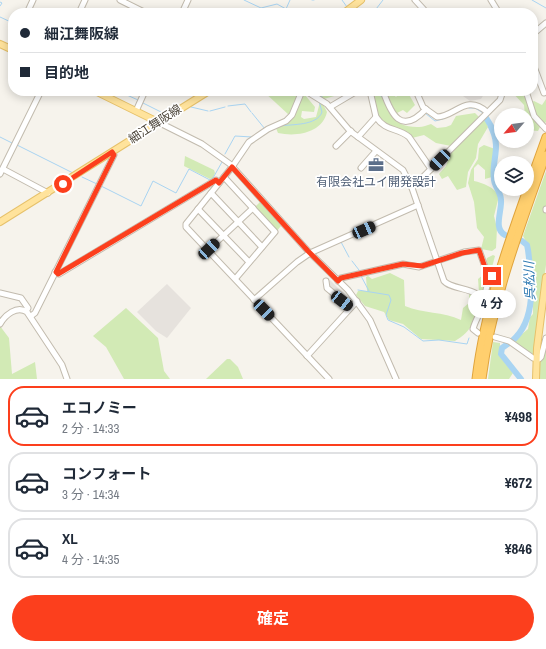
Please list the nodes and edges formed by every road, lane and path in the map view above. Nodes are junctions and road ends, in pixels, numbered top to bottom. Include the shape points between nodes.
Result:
1 (120, 0) edge
2 (361, 0) edge
3 (415, 0) edge
4 (136, 8) edge
5 (351, 8) edge
6 (423, 8) edge
7 (546, 23) edge
8 (538, 30) edge
9 (538, 77) edge
10 (544, 93) dead end
11 (39, 96) edge
12 (105, 96) edge
13 (143, 96) edge
14 (201, 96) edge
15 (300, 96) edge
16 (314, 96) edge
17 (349, 96) edge
18 (371, 96) edge
19 (385, 96) edge
20 (419, 96) edge
21 (501, 96) edge
22 (527, 96) edge
23 (330, 107) junction
24 (426, 109) junction
25 (136, 111) junction
26 (486, 112) junction
27 (376, 117) junction
28 (158, 122) junction
29 (544, 128) edge
30 (351, 131) junction
31 (358, 137) junction
32 (546, 137) edge
33 (336, 146) dead end
34 (376, 151) junction
35 (112, 152) junction
36 (546, 155) edge
37 (232, 167) junction
38 (361, 168) dead end
39 (3, 169) junction
40 (431, 169) junction
41 (0, 174) edge
42 (224, 177) junction
43 (219, 183) junction
44 (412, 188) junction
45 (48, 193) junction
46 (211, 193) junction
47 (418, 205) junction
48 (253, 208) junction
49 (198, 209) junction
50 (0, 222) edge
51 (238, 222) junction
52 (224, 236) junction
53 (262, 247) junction
54 (209, 249) dead end
55 (310, 253) junction
56 (438, 261) junction
57 (249, 262) junction
58 (56, 272) junction
59 (546, 277) edge
60 (236, 278) dead end
61 (326, 281) dead end
62 (338, 281) junction
63 (0, 293) edge
64 (481, 299) junction
65 (254, 300) junction
66 (357, 301) junction
67 (350, 307) junction
68 (26, 311) junction
69 (31, 316) junction
70 (0, 324) edge
71 (478, 333) dead end
72 (495, 337) dead end
73 (546, 338) edge
74 (307, 356) junction
75 (536, 359) junction
76 (67, 379) edge
77 (329, 379) edge
78 (396, 379) edge
79 (476, 379) edge
80 (482, 379) edge
81 (536, 379) edge

1 - 4 street
2 - 5 main road
3 - 6 street
7 - 8 street
9 - 10 street
11 - 39 street
12 - 25 main road
13 - 25 street
14 - 28 main road, 細江舞阪線
15 - 37 street via 290,117 250,140
16 - 23 street
17 - 23 street
18 - 27 street
19 - 24 street via 391,112 401,120 410,120
20 - 24 street
21 - 26 street
22 - 29 street via 534,116
23 - 30 street
24 - 26 street via 439,117 466,105 478,106
25 - 28 main road
26 - 40 street
27 - 31 street
27 - 40 street via 385,127 409,137
28 - 35 main road, 細江舞阪線
28 - 37 street via 208,148
30 - 31 street
30 - 33 street
31 - 34 street
32 - 79 highway via 513,229 492,298 480,344
34 - 38 street
34 - 44 street via 403,170
35 - 45 main road, 細江舞阪線
35 - 58 street via 114,155
36 - 80 highway via 497,299
37 - 42 street
37 - 55 street
39 - 41 street
39 - 45 street
40 - 44 street
42 - 43 street
42 - 48 street
43 - 46 street
43 - 58 street via 216,180 58,274
44 - 47 street
45 - 50 main road, 細江舞阪線
46 - 49 street
46 - 51 street
47 - 55 street
47 - 56 street
48 - 51 street
48 - 53 street via 275,232
49 - 52 street
49 - 65 street via 186,227
51 - 52 street
51 - 53 street
52 - 54 street
52 - 57 street
53 - 57 street
55 - 62 street
55 - 65 street
56 - 62 street via 419,267 403,264 341,278
56 - 64 street via 442,279 446,284 474,292
56 - 64 street via 479,250 491,277 484,298
57 - 60 street
58 - 69 street
59 - 75 main road
61 - 67 street via 327,288
62 - 66 street
63 - 68 street via 21,298 28,308
64 - 71 street via 482,305 473,329
65 - 74 street
66 - 67 street
66 - 78 street via 373,326
67 - 74 street
68 - 69 street
68 - 70 street via 12,312
69 - 76 street via 62,365
72 - 75 street via 509,341
73 - 75 street via 541,358
74 - 77 street
75 - 81 main road

